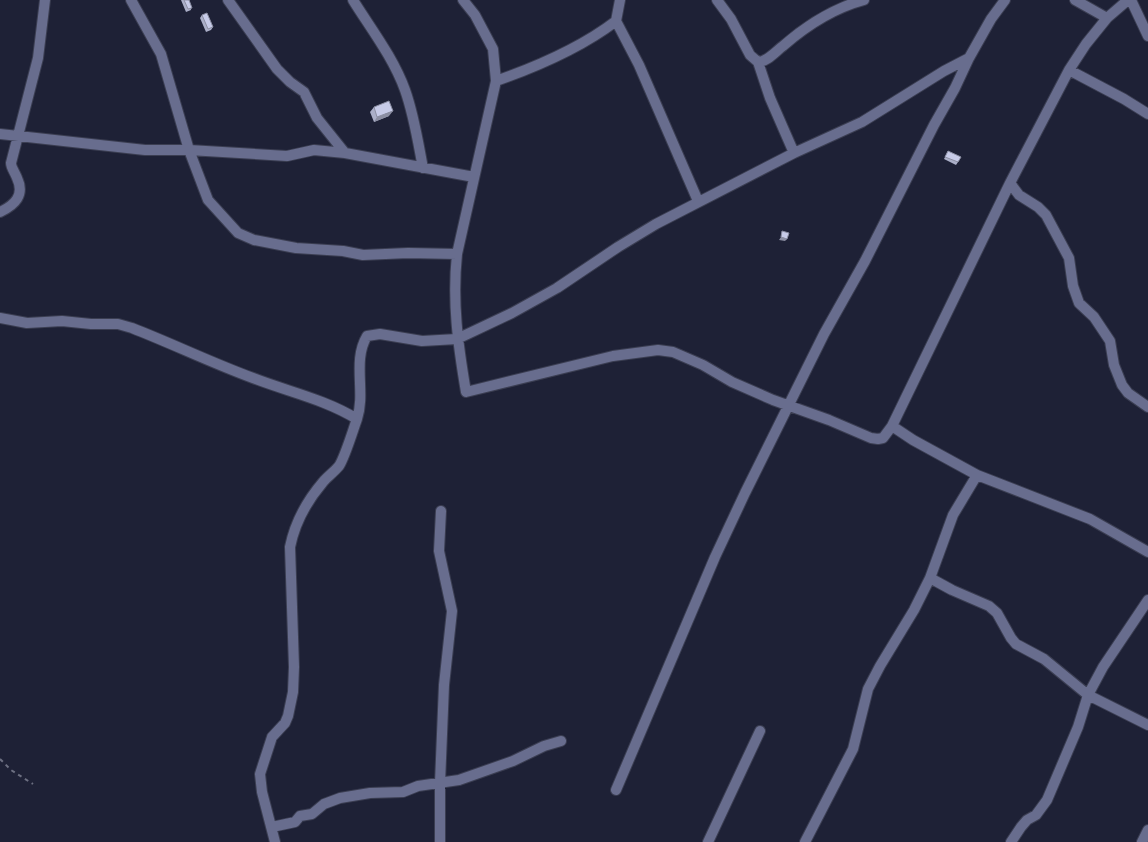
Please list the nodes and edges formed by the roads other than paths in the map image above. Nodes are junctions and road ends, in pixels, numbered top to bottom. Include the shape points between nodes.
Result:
1 (45, 0) edge
2 (131, 0) edge
3 (228, 0) edge
4 (353, 0) edge
5 (463, 0) edge
6 (716, 0) edge
7 (864, 0) edge
8 (1005, 0) edge
9 (1075, 0) edge
10 (1129, 0) edge
11 (622, 1) edge
12 (1107, 18) junction
13 (616, 20) junction
14 (1148, 36) edge
15 (969, 58) junction
16 (758, 62) junction
17 (1068, 70) junction
18 (496, 81) junction
19 (1148, 114) edge
20 (0, 134) edge
21 (18, 135) junction
22 (189, 150) junction
23 (345, 153) junction
24 (794, 153) junction
25 (423, 168) junction
26 (474, 177) junction
27 (1010, 183) junction
28 (698, 201) junction
29 (0, 212) edge
30 (457, 254) junction
31 (0, 318) edge
32 (457, 339) junction
33 (789, 405) junction
34 (1148, 408) edge
35 (357, 419) junction
36 (892, 426) junction
37 (977, 475) junction
38 (441, 511) dead end
39 (1148, 552) edge
40 (930, 578) junction
41 (1148, 600) edge
42 (1088, 695) junction
43 (1148, 725) edge
44 (760, 731) dead end
45 (561, 741) dead end
46 (440, 783) junction
47 (616, 790) dead end
48 (272, 827) junction
49 (1148, 830) edge
50 (275, 842) edge
51 (440, 842) edge
52 (708, 842) edge
53 (805, 842) edge
54 (1010, 842) edge
55 (1142, 842) edge

1 - 21 street via 38,58
2 - 22 street via 161,54
3 - 23 street via 277,69 304,92 317,118
4 - 25 street via 405,88 415,120
5 - 18 street via 493,49
6 - 16 street via 731,19 750,55
7 - 16 street via 832,11 767,59
8 - 15 street
9 - 12 street
10 - 12 street
10 - 14 street
11 - 13 street
12 - 17 street
13 - 18 street via 529,69
13 - 28 street via 639,64
15 - 24 street via 862,122
15 - 33 street
16 - 24 street
17 - 19 street
17 - 27 street
18 - 26 street
20 - 21 street
21 - 22 street via 145,150
21 - 29 street via 11,167 21,195
22 - 23 street via 287,156 314,150
22 - 30 street via 208,200 234,230 248,238 296,248 364,255
23 - 25 street
24 - 28 street
25 - 26 street
26 - 30 street
27 - 34 street via 1046,215 1069,258 1080,303 1110,341 1114,365 1122,384 1128,393
27 - 36 street
28 - 32 street via 618,247 557,288
30 - 32 street via 454,303
31 - 35 street via 28,323 118,324 253,378 339,408
32 - 33 street via 466,392 613,356 658,350 674,352 732,382
32 - 35 street via 422,341 380,334 367,336 360,358 361,403
33 - 36 street via 871,438 883,438
33 - 47 street via 715,557
35 - 48 street via 339,465 307,502 290,547 293,692 288,716 272,737 260,774
36 - 37 street
37 - 39 street via 1090,519
37 - 40 street via 953,515
38 - 46 street via 439,551 452,611 444,684
40 - 42 street via 989,606 1016,644 1044,658
40 - 53 street via 868,689 854,749
41 - 42 street
42 - 43 street
42 - 54 street via 1047,800
44 - 52 street
45 - 46 street via 459,780
46 - 48 street via 404,792 340,798 324,804 312,814 300,816 295,822
46 - 51 street
48 - 50 street
49 - 55 street

